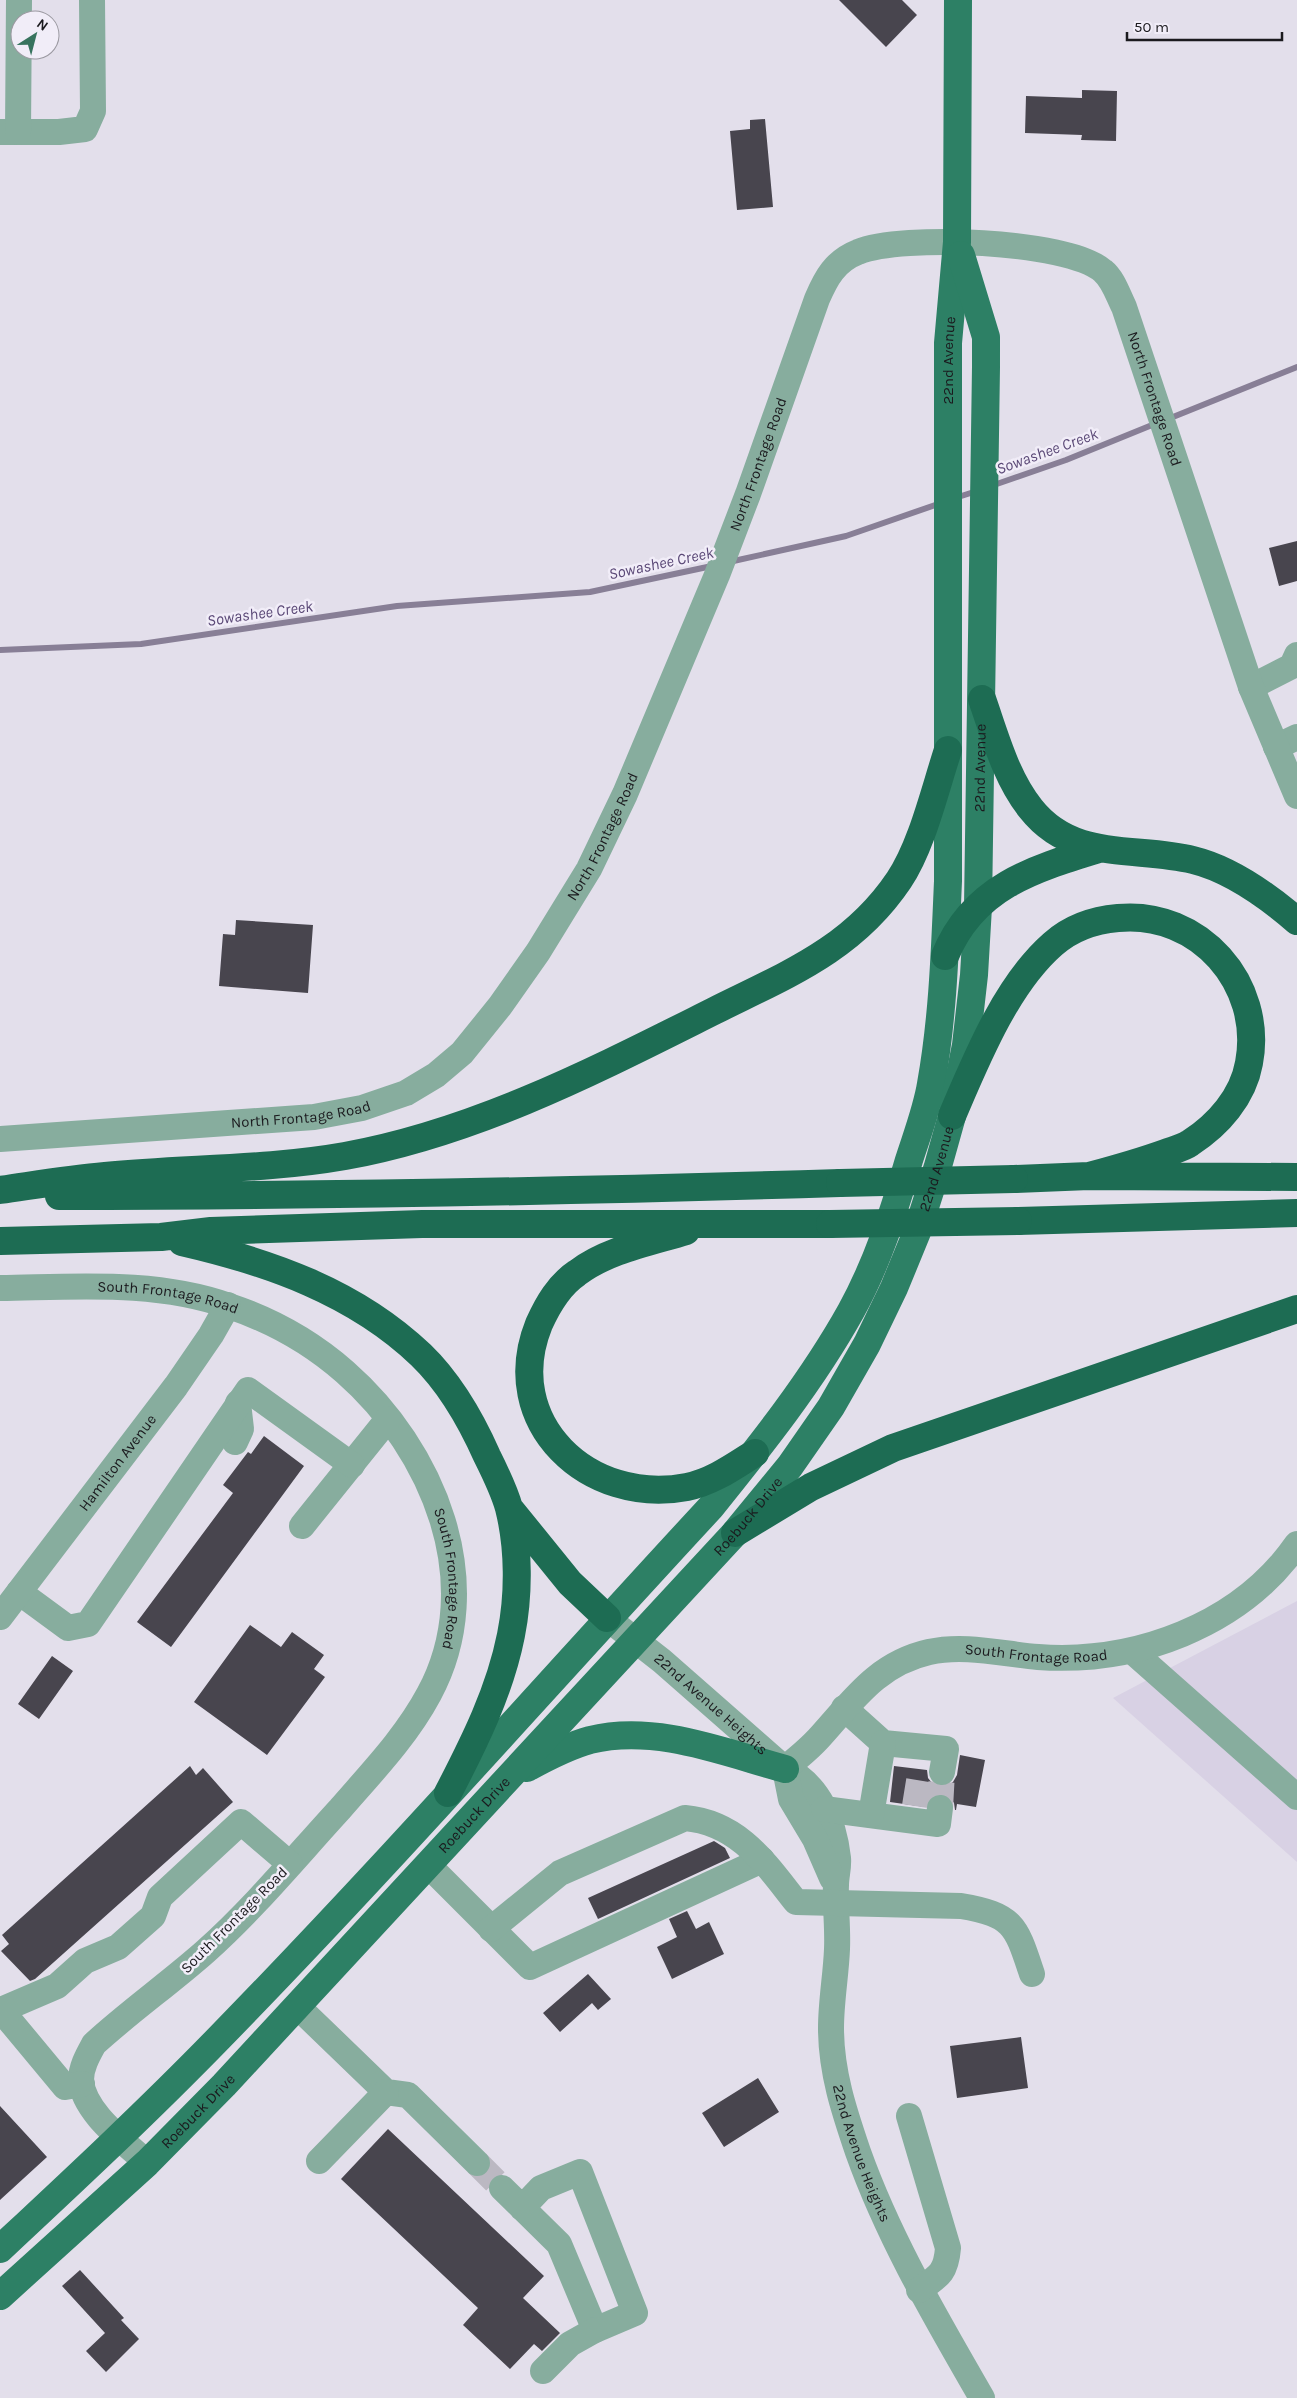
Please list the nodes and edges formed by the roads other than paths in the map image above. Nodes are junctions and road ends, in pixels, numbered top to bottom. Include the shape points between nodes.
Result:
1 (19, 0) edge
2 (92, 0) edge
3 (958, 0) edge
4 (9, 132) edge
5 (957, 242) junction
6 (1295, 663) edge
7 (1251, 687) junction
8 (982, 699) junction
9 (1286, 742) edge
10 (948, 750) junction
11 (1297, 796) edge
12 (1099, 849) junction
13 (978, 907) junction
14 (1297, 922) edge
15 (945, 956) junction
16 (952, 1116) junction
17 (0, 1139) edge
18 (1089, 1176) junction
19 (1297, 1177) edge
20 (0, 1190) edge
21 (0, 1196) edge
22 (1297, 1213) edge
23 (714, 1222) junction
24 (161, 1238) junction
25 (0, 1241) edge
26 (0, 1288) edge
27 (894, 1288) joint
28 (228, 1305) junction
29 (1297, 1310) edge
30 (243, 1396) junction
31 (388, 1419) junction
32 (755, 1453) junction
33 (352, 1465) junction
34 (195, 1469) junction
35 (509, 1508) junction
36 (302, 1526) dead end
37 (735, 1533) junction
38 (1297, 1544) edge
39 (1288, 1572) edge
40 (19, 1592) junction
41 (0, 1617) edge
42 (607, 1618) junction
43 (635, 1640) junction
44 (1132, 1651) junction
45 (844, 1708) junction
46 (882, 1743) junction
47 (929, 1763) dead end
48 (784, 1769) junction
49 (512, 1775) junction
50 (448, 1793) junction
51 (1297, 1797) edge
52 (824, 1809) junction
53 (923, 1812) dead end
54 (871, 1815) junction
55 (762, 1860) junction
56 (290, 1864) junction
57 (429, 1866) junction
58 (836, 1894) junction
59 (492, 1929) junction
60 (1032, 1974) dead end
61 (298, 2007) junction
62 (0, 2010) edge
63 (82, 2084) junction
64 (386, 2092) junction
65 (909, 2116) dead end
66 (119, 2137) junction
67 (320, 2161) dead end
68 (476, 2163) tunnel mouth
69 (147, 2164) junction
70 (502, 2188) tunnel mouth
71 (522, 2208) junction
72 (0, 2250) edge
73 (919, 2290) junction
74 (0, 2296) edge
75 (595, 2330) junction
76 (544, 2371) dead end
77 (982, 2398) edge

1 - 4 street
2 - 4 street via 93,111 85,129
3 - 5 main road, 22nd Avenue
5 - 7 street, North Frontage Road via 1039,248 1077,257 1110,278 1124,307
5 - 8 main road, 22nd Avenue via 986,337
5 - 10 main road, 22nd Avenue via 948,343
5 - 17 street, North Frontage Road via 882,246 858,252 840,261 827,276 717,575 626,794 589,869 538,952 462,1053 436,1075 406,1093 362,1108 314,1117
6 - 7 street
7 - 9 street, North Frontage Road
8 - 12 highway via 1013,781 1032,810 1057,833
8 - 13 main road, 22nd Avenue
9 - 11 street, North Frontage Road
10 - 15 main road, 22nd Avenue
10 - 20 highway via 926,818 900,878 852,935 816,960 603,1067 505,1110 451,1129 345,1156 284,1164 105,1176
12 - 13 highway via 1034,869 1005,885
12 - 14 highway via 1194,860 1236,878 1275,902
13 - 15 highway via 963,921
13 - 16 main road, 22nd Avenue via 966,1045
15 - 32 main road, 22nd Avenue via 931,1086 898,1198 868,1278 830,1346
16 - 18 highway via 982,1048 1008,1003 1031,968 1053,943 1078,928 1104,919 1133,916 1180,927 1218,955 1244,998 1251,1044 1249,1065 1241,1087 1218,1120 1188,1144 1141,1162
16 - 27 main road, 22nd Avenue via 917,1232
18 - 19 highway
18 - 21 highway, bridge via 545,1192
22 - 23 highway, bridge via 830,1224
23 - 24 highway via 422,1224 212,1231
23 - 32 highway via 617,1253 576,1273 554,1295 542,1317 531,1349 530,1384 543,1425 555,1445 582,1469 603,1480 644,1489 686,1487 705,1482
24 - 25 highway
24 - 35 highway via 248,1258 303,1278 398,1335 422,1356 462,1407 491,1463
26 - 28 street, South Frontage Road via 164,1290
27 - 37 main road, Roebuck Drive via 831,1407 790,1466
28 - 31 street, South Frontage Road via 263,1318 303,1341 345,1372
28 - 40 street, Hamilton Avenue via 176,1386
29 - 37 highway via 894,1448 811,1486
30 - 33 street
30 - 34 street
30 - 34 street via 241,1429 231,1448 221,1462
31 - 33 street
31 - 56 street, South Frontage Road via 426,1476 440,1509 449,1543 455,1583 446,1653 415,1720
32 - 42 main road via 711,1507
33 - 36 street
34 - 40 street via 88,1624 68,1628
35 - 42 highway via 570,1583
35 - 50 highway via 515,1550 516,1596 511,1636 499,1678 473,1744
37 - 43 main road, Roebuck Drive
38 - 39 street, South Frontage Road
39 - 44 street, South Frontage Road via 1208,1622
40 - 41 street, Hamilton Avenue
42 - 43 street, 22nd Avenue Heights
42 - 50 main road
43 - 48 street, 22nd Avenue Heights
43 - 49 main road, Roebuck Drive
44 - 45 street, South Frontage Road via 1086,1657 1039,1657 961,1649 929,1652 886,1670
44 - 51 street
45 - 46 street
45 - 48 street, South Frontage Road via 818,1739
46 - 47 street
46 - 54 street
48 - 49 main road via 675,1740 627,1735 576,1745
48 - 52 street, 22nd Avenue Heights via 809,1784
48 - 58 street, 22nd Avenue Heights via 791,1799 815,1839
49 - 57 main road, Roebuck Drive
50 - 66 main road via 220,2038
52 - 54 street
52 - 58 street, 22nd Avenue Heights via 834,1833 838,1860
53 - 54 street
55 - 58 street via 796,1902
55 - 59 street via 530,1967
55 - 59 street via 736,1835 702,1820 685,1818 560,1872
56 - 62 street via 241,1822 160,1896 153,1916 118,1947 85,1961 57,1986
56 - 63 street, South Frontage Road via 208,1949 94,2044 84,2061
57 - 59 street
57 - 61 main road, Roebuck Drive
58 - 60 street via 986,1910 1002,1917 1015,1929
58 - 73 street, 22nd Avenue Heights via 837,1951 831,2027 833,2065 840,2102 874,2198
61 - 64 street
61 - 69 main road, Roebuck Drive
62 - 63 street via 65,2087
63 - 66 street, South Frontage Road via 85,2099
64 - 67 street
64 - 68 street via 408,2095
65 - 73 street via 948,2248 946,2265 936,2278
66 - 69 street, South Frontage Road
66 - 72 main road
69 - 74 main road, Roebuck Drive
70 - 71 street
71 - 75 street via 559,2244
71 - 75 street via 541,2188 580,2172 636,2313
73 - 77 street, 22nd Avenue Heights
75 - 76 street via 570,2344

